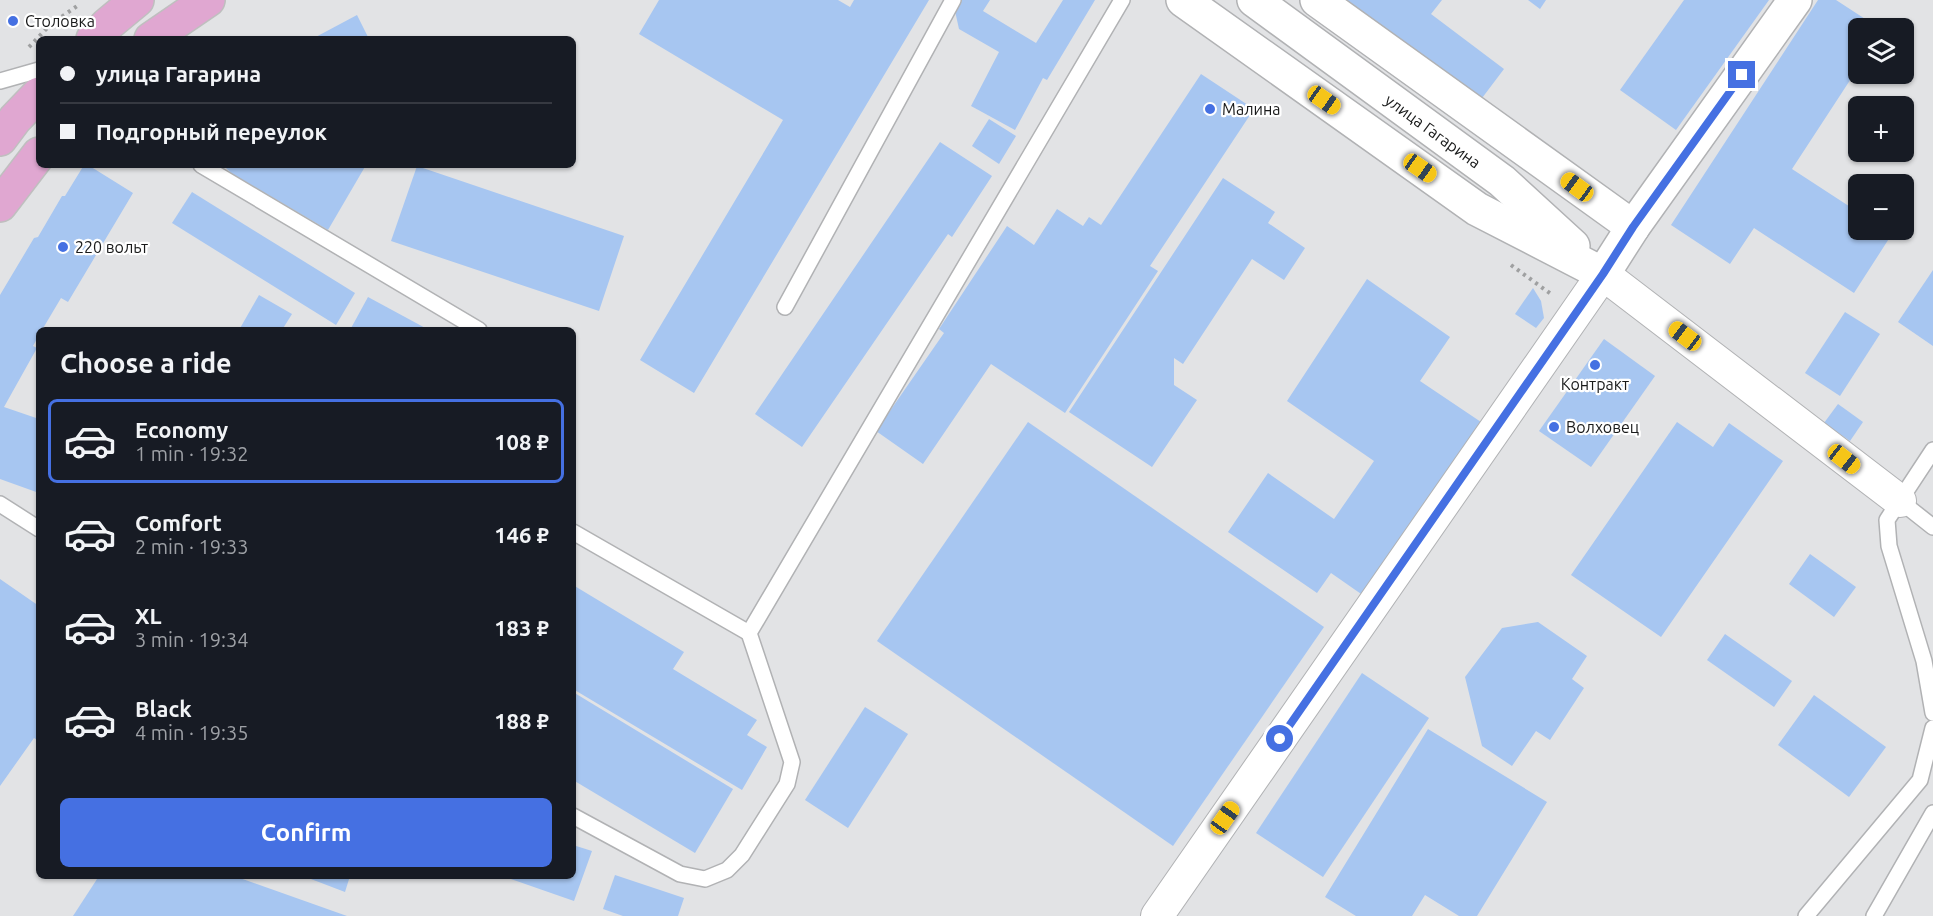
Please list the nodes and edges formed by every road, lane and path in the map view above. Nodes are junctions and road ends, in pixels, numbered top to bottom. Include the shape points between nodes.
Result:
1 (85, 0) edge
2 (138, 0) edge
3 (208, 0) edge
4 (953, 0) edge
5 (1122, 0) edge
6 (1183, 0) edge
7 (1254, 0) edge
8 (1317, 0) edge
9 (1795, 0) edge
10 (39, 36) edge
11 (96, 36) edge
12 (156, 36) edge
13 (36, 40) edge
14 (22, 54) dead end
15 (36, 71) edge
16 (0, 81) edge
17 (36, 97) edge
18 (0, 139) edge
19 (36, 158) edge
20 (206, 168) edge
21 (0, 206) edge
22 (1633, 227) junction
23 (1603, 274) junction
24 (784, 307) dead end
25 (474, 327) edge
26 (1933, 450) edge
27 (1900, 501) junction
28 (0, 504) edge
29 (36, 527) edge
30 (1933, 527) edge
31 (576, 534) edge
32 (749, 633) junction
33 (1933, 713) edge
34 (1933, 728) edge
35 (1933, 813) edge
36 (576, 818) edge
37 (1157, 916) edge
38 (1806, 916) edge
39 (1874, 916) edge

1 - 10 path
2 - 11 main road
3 - 12 main road
4 - 24 lane
5 - 32 lane
6 - 23 street via 1477,209
7 - 23 street, улица Гагарина via 1502,181
8 - 22 street
9 - 22 street
13 - 14 path
15 - 16 lane
17 - 18 main road
19 - 21 main road
20 - 25 lane
22 - 23 street
23 - 27 street, улица Гагарина
23 - 37 street
26 - 27 lane
27 - 30 lane
27 - 33 lane via 1887,520 1888,546 1924,661
28 - 29 lane
31 - 32 lane
32 - 36 lane via 792,762 787,784 742,855 727,870 705,879 688,876
34 - 38 lane via 1920,780
35 - 39 lane

